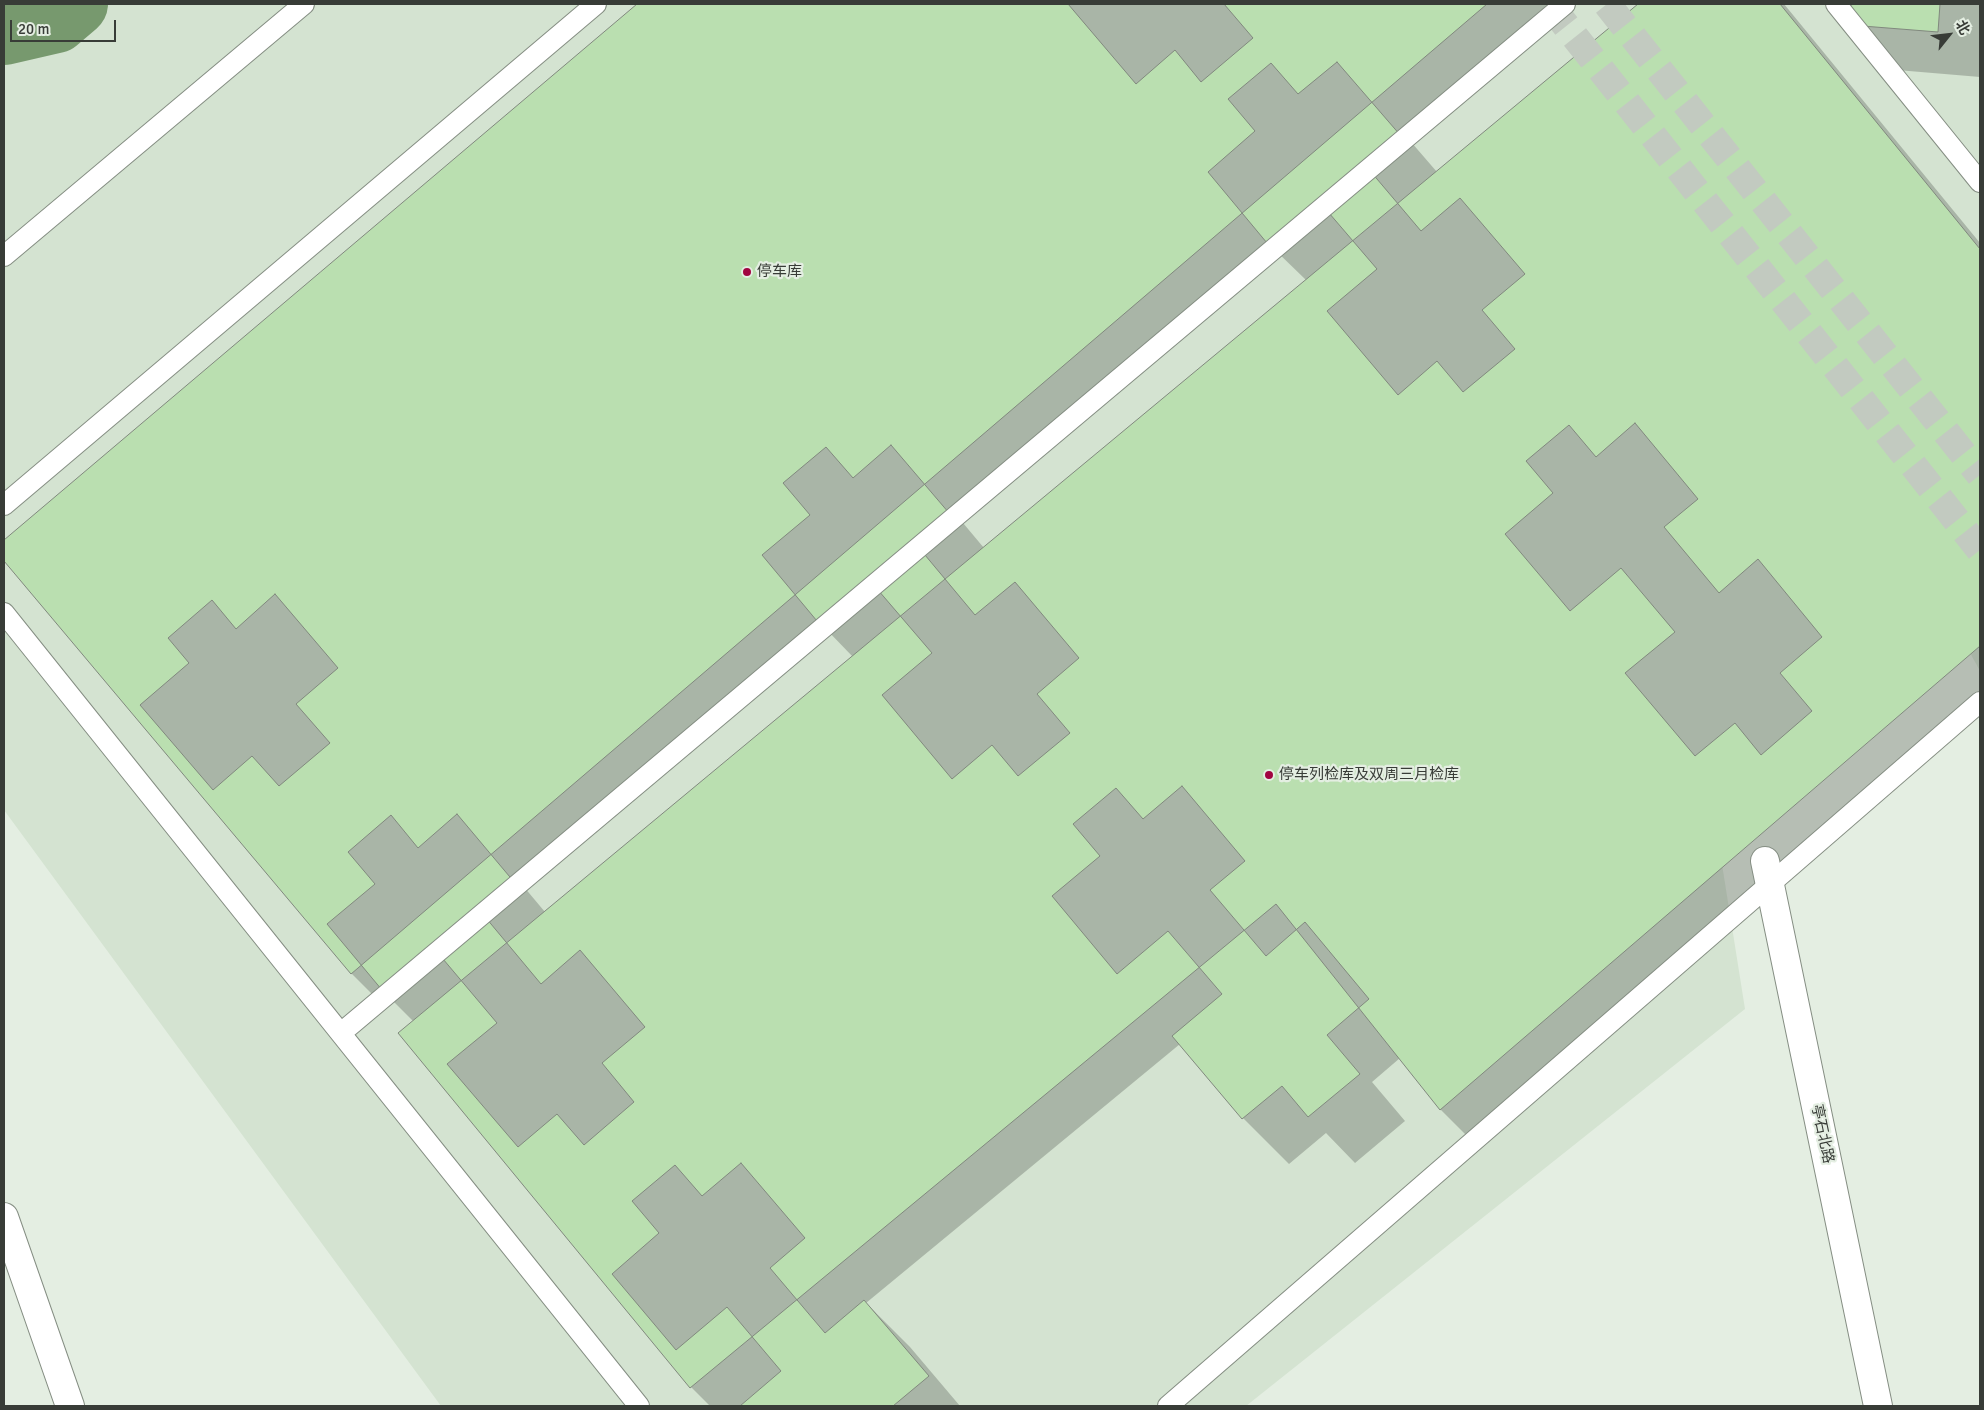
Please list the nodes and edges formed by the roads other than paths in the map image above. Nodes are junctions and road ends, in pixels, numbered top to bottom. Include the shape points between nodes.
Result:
1 (304, 4) edge
2 (596, 4) edge
3 (1565, 4) edge
4 (1836, 4) edge
5 (1980, 182) edge
6 (4, 256) edge
7 (4, 505) edge
8 (4, 614) edge
9 (1980, 702) edge
10 (1767, 873) junction
11 (340, 1034) junction
12 (4, 1217) edge
13 (70, 1406) edge
14 (639, 1406) edge
15 (1168, 1406) edge
16 (1878, 1406) edge

1 - 6 lane
2 - 7 lane
3 - 11 lane
4 - 5 lane
8 - 11 lane
9 - 10 lane
10 - 15 lane
10 - 16 street, 亭石北路
11 - 14 lane
12 - 13 street

